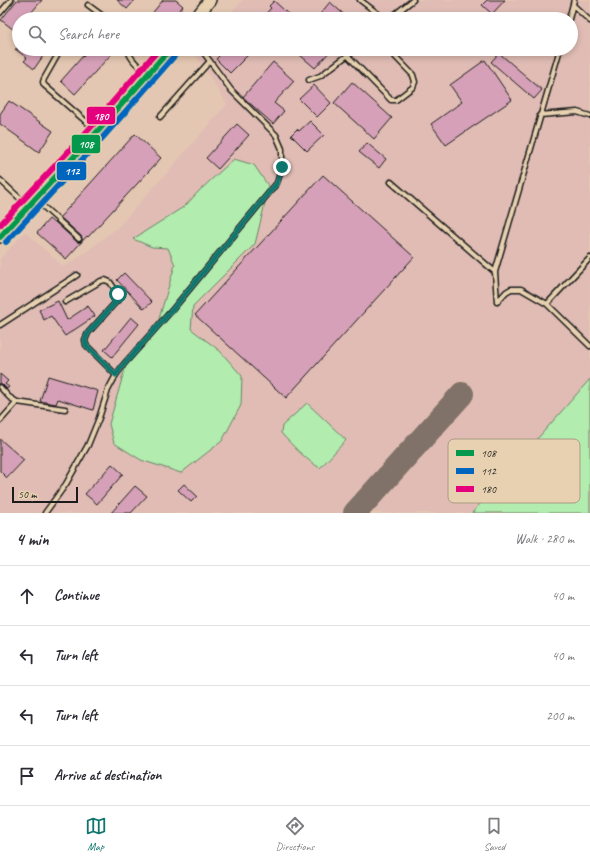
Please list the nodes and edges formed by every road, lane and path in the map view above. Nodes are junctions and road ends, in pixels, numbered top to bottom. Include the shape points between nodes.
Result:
1 (11, 0) edge
2 (210, 0) edge
3 (360, 0) edge
4 (413, 0) edge
5 (574, 0) edge
6 (88, 5) dead end
7 (573, 5) junction
8 (98, 12) edge
9 (201, 12) edge
10 (376, 12) edge
11 (398, 12) edge
12 (571, 12) edge
13 (0, 13) edge
14 (590, 21) edge
15 (56, 56) edge
16 (131, 56) edge
17 (164, 56) edge
18 (206, 56) edge
19 (348, 56) joint
20 (395, 56) edge
21 (558, 56) edge
22 (210, 61) junction
23 (148, 74) junction
24 (309, 80) dead end
25 (540, 115) junction
26 (590, 116) edge
27 (160, 118) dead end
28 (98, 131) junction
29 (0, 180) edge
30 (391, 182) dead end
31 (32, 202) junction
32 (0, 237) edge
33 (79, 239) dead end
34 (590, 258) edge
35 (495, 272) junction
36 (77, 275) dead end
37 (65, 302) dead end
38 (547, 304) junction
39 (0, 325) edge
40 (590, 346) edge
41 (116, 375) junction
42 (0, 387) edge
43 (17, 402) junction
44 (65, 409) dead end
45 (0, 421) edge
46 (44, 513) edge

1 - 13 lane
2 - 9 main road
3 - 10 lane
4 - 11 lane
5 - 7 lane
6 - 8 lane
7 - 12 lane
7 - 14 lane
15 - 28 lane via 43,82 44,85
16 - 23 lane
17 - 23 main road
18 - 22 lane
19 - 20 lane via 391,100 396,100 413,87 415,82 413,75
19 - 24 lane via 320,76
21 - 25 lane
22 - 27 lane
22 - 41 lane via 231,90 276,135 282,149 282,167 277,183
23 - 28 main road
25 - 26 lane via 577,112
25 - 35 lane
28 - 31 main road
29 - 31 lane
30 - 35 lane
31 - 32 main road
31 - 33 lane
34 - 38 lane
35 - 38 lane via 497,302 506,292 520,289
36 - 39 lane
37 - 41 lane via 100,282 110,282 118,294 118,300 88,333 85,340 86,345
38 - 40 lane
41 - 46 lane via 88,445 66,484
42 - 43 lane
43 - 44 lane
43 - 45 lane

